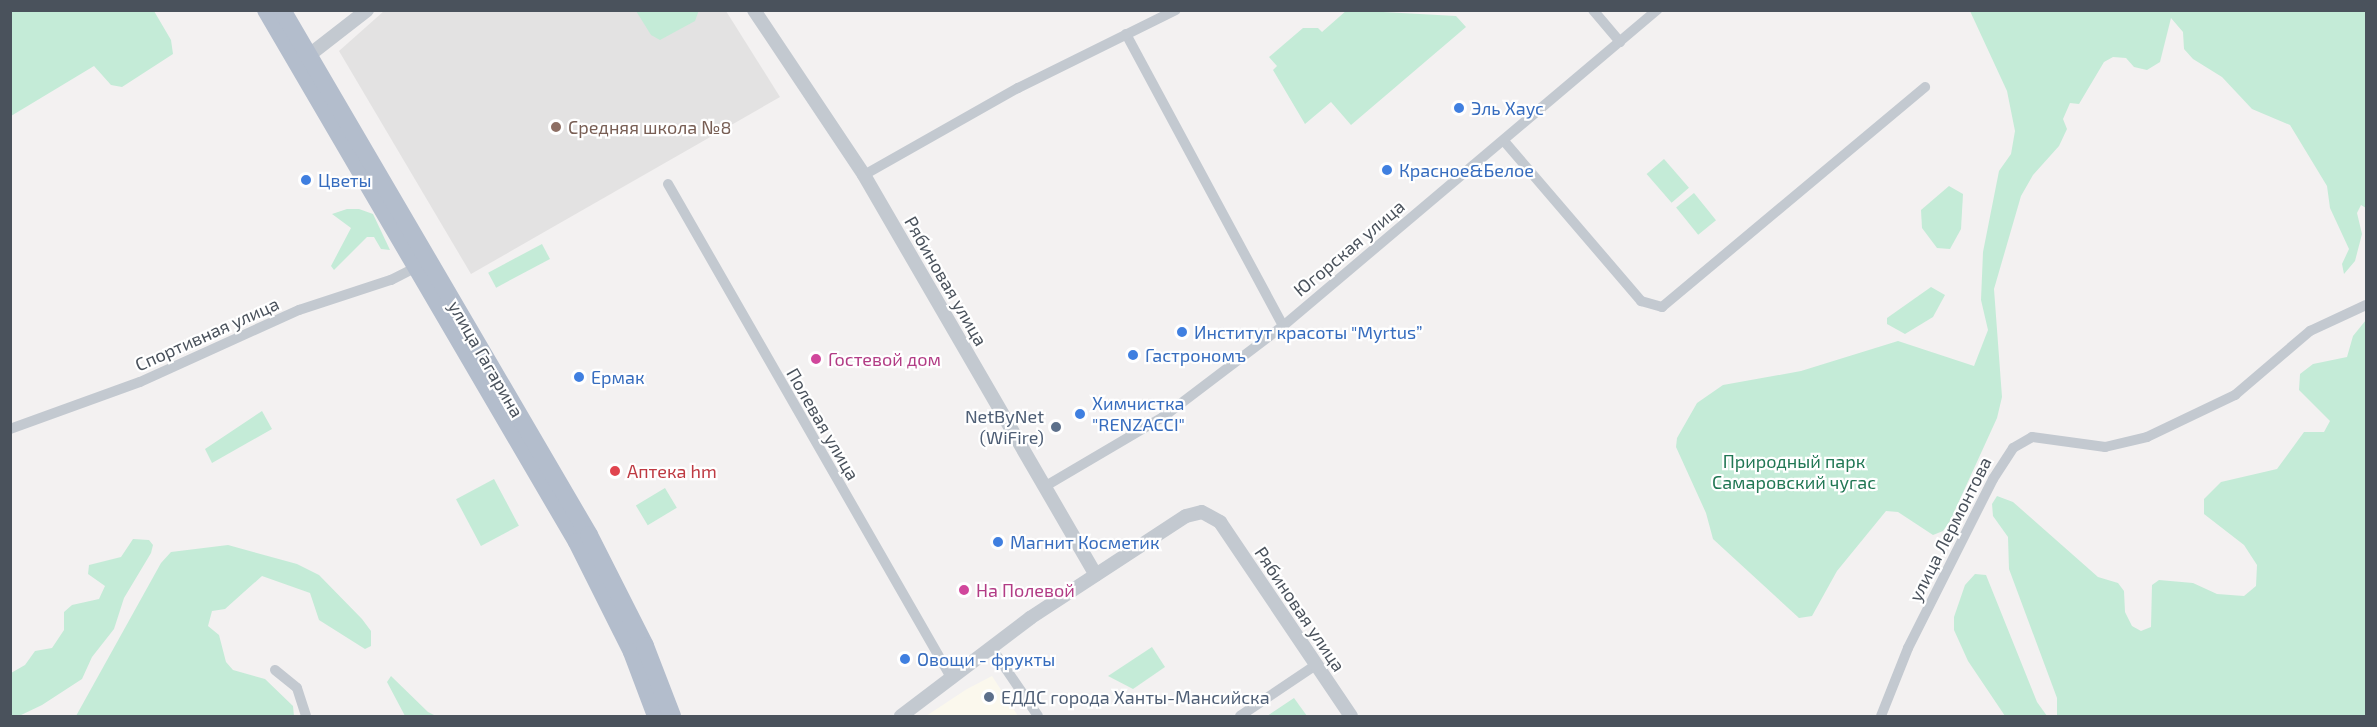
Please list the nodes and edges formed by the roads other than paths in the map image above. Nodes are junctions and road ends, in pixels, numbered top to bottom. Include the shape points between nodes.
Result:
1 (266, 10) edge
2 (282, 10) edge
3 (367, 10) edge
4 (754, 10) edge
5 (1176, 10) edge
6 (1593, 10) edge
7 (1657, 10) edge
8 (1126, 34) junction
9 (1620, 42) junction
10 (302, 59) junction
11 (1925, 87) dead end
12 (1504, 141) junction
13 (864, 175) junction
14 (668, 184) dead end
15 (422, 264) junction
16 (2367, 304) edge
17 (1283, 326) junction
18 (10, 429) edge
19 (548, 477) junction
20 (1044, 487) junction
21 (1096, 575) junction
22 (991, 647) junction
23 (1316, 665) junction
24 (275, 670) dead end
25 (952, 679) junction
26 (306, 717) edge
27 (656, 717) edge
28 (672, 717) edge
29 (901, 717) edge
30 (1038, 717) edge
31 (1240, 717) edge
32 (1351, 717) edge
33 (1881, 717) edge

1 - 10 main road, улица Гагарина
2 - 10 main road, улица Гагарина
3 - 10 street
4 - 13 street, Рябиновая улица
5 - 8 street
6 - 9 street
7 - 9 street, Югорская улица
8 - 13 street via 998,99
8 - 17 street
9 - 12 street, Югорская улица
10 - 15 main road, улица Гагарина
11 - 12 street via 1662,307 1641,301
12 - 17 street, Югорская улица
13 - 20 street, Рябиновая улица
14 - 25 street, Полевая улица
15 - 18 street, Спортивная улица via 391,280 299,310 140,382
15 - 19 main road, улица Гагарина
16 - 33 street, улица Лермонтова via 2310,331 2235,395 2147,437 2105,447 2032,437 2013,448 1992,478 1908,648
17 - 20 street, Югорская улица via 1163,417
19 - 27 main road, улица Гагарина via 607,598
19 - 28 main road, улица Гагарина via 621,595
20 - 21 street, Рябиновая улица
21 - 22 street
21 - 23 street, Рябиновая улица via 1186,516 1202,512 1220,522
22 - 25 street
22 - 30 street
23 - 31 street
23 - 32 street, Рябиновая улица
24 - 26 street via 297,688
25 - 29 street

